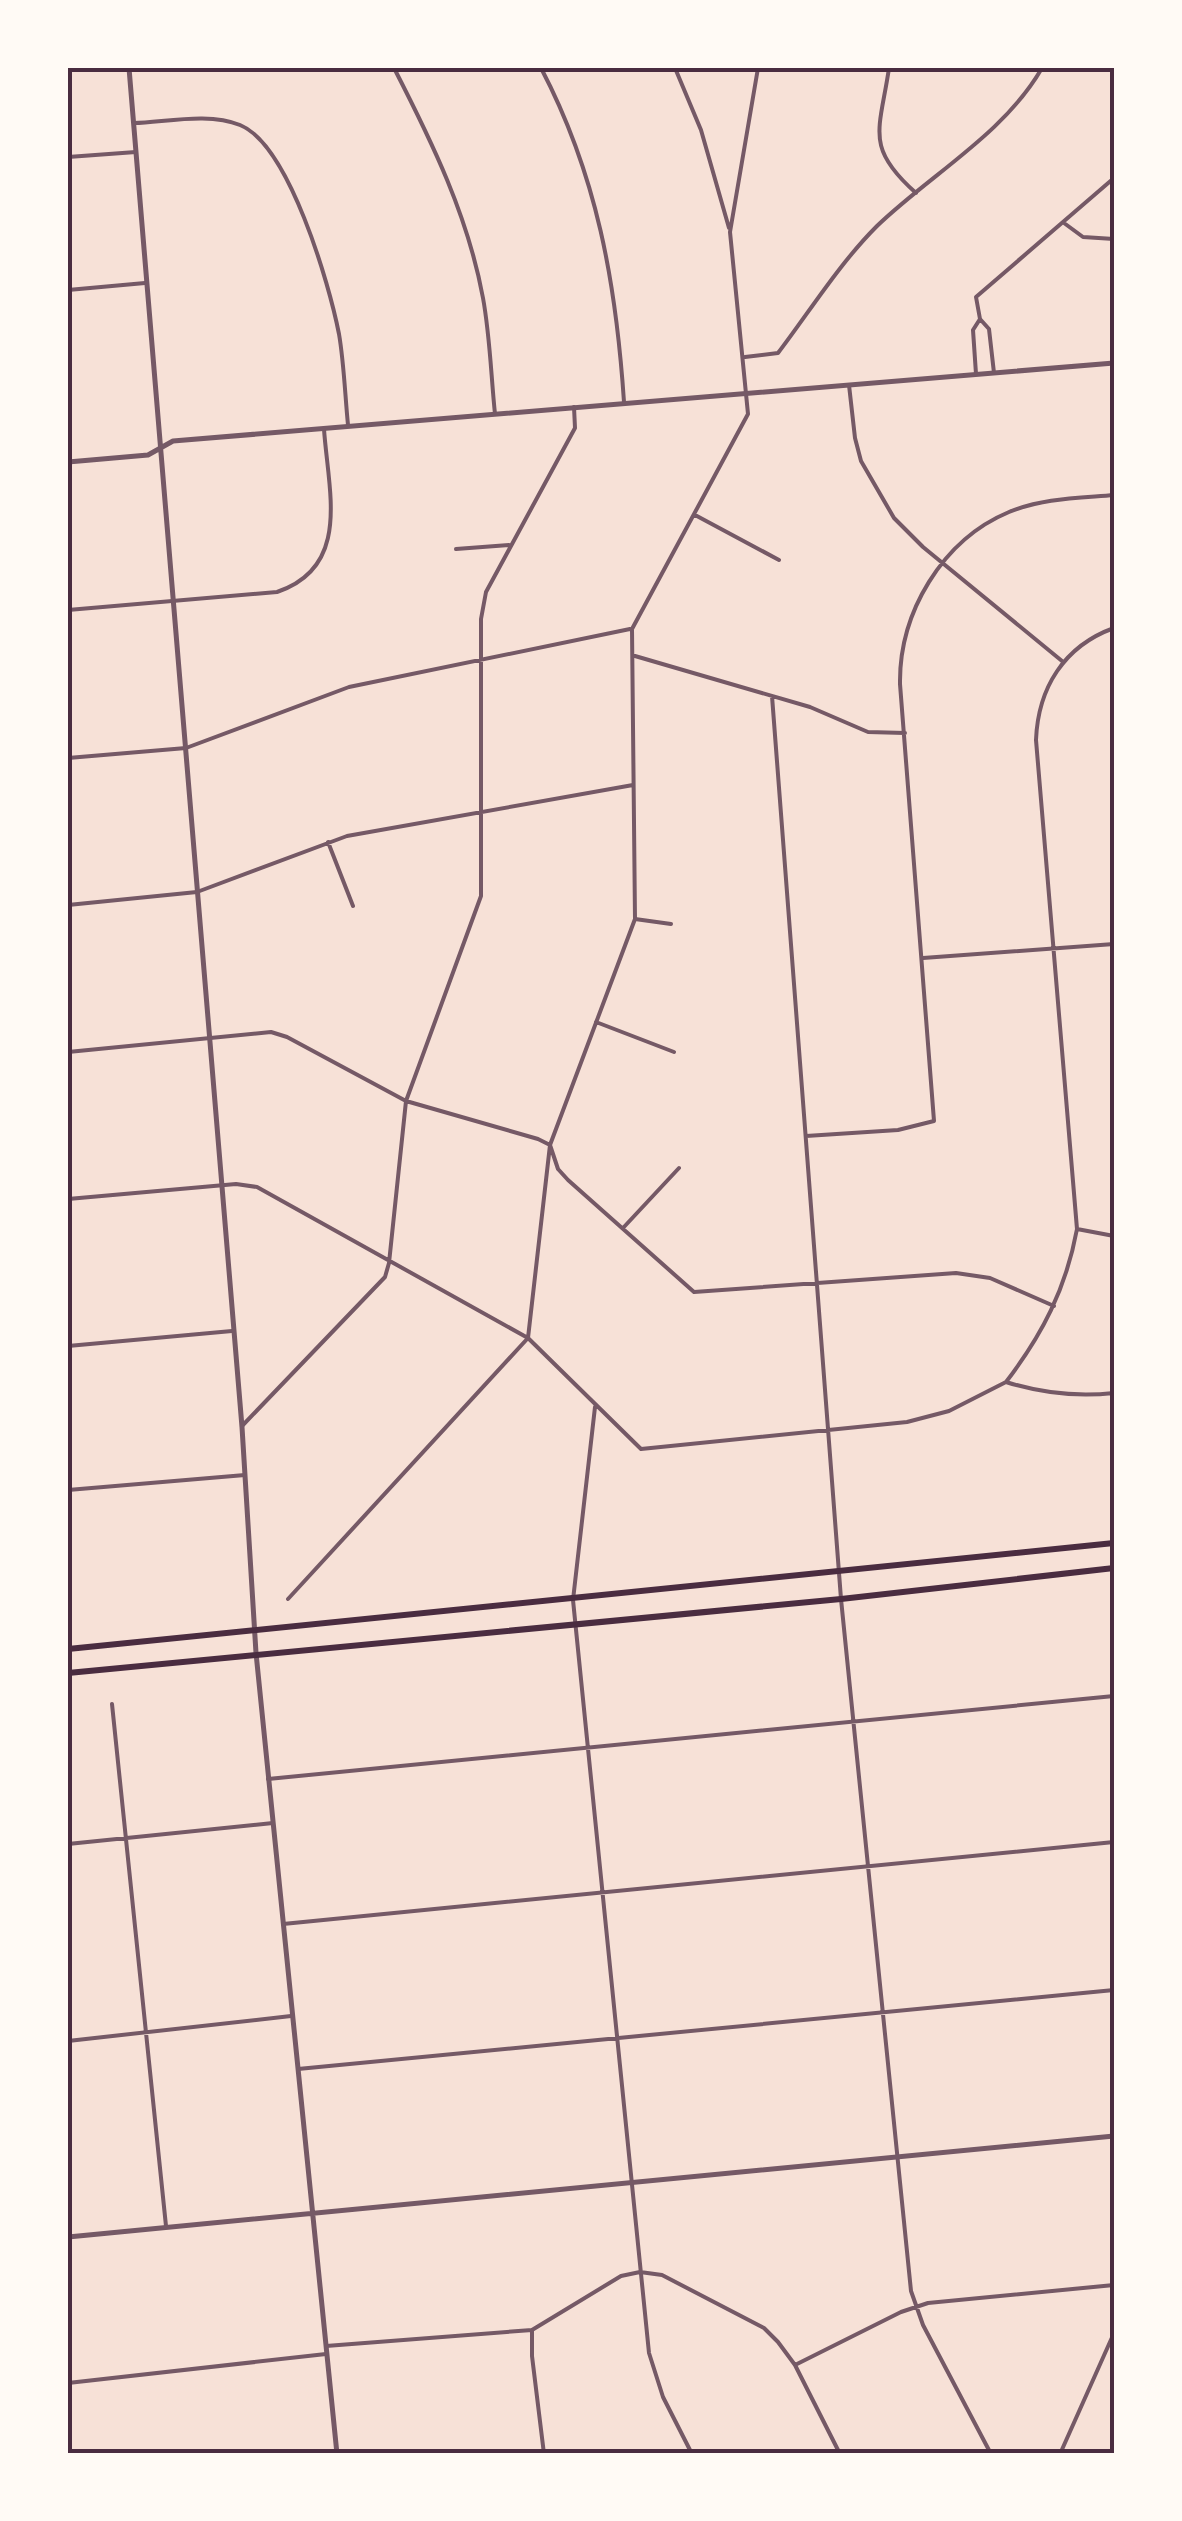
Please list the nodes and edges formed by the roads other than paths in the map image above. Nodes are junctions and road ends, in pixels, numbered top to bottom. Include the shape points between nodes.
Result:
1 (130, 68) edge
2 (394, 68) edge
3 (541, 68) edge
4 (675, 68) edge
5 (758, 68) edge
6 (888, 68) edge
7 (1042, 68) edge
8 (134, 123) junction
9 (136, 152) junction
10 (68, 157) edge
11 (1114, 178) edge
12 (917, 194) junction
13 (1064, 223) junction
14 (730, 232) junction
15 (1114, 239) edge
16 (145, 282) junction
17 (68, 290) edge
18 (980, 318) junction
19 (743, 358) junction
20 (1114, 363) edge
21 (994, 373) junction
22 (976, 374) junction
23 (849, 385) junction
24 (746, 393) junction
25 (624, 402) junction
26 (574, 407) junction
27 (495, 414) junction
28 (348, 426) junction
29 (324, 428) junction
30 (160, 447) junction
31 (68, 462) edge
32 (1114, 495) edge
33 (695, 515) junction
34 (509, 546) junction
35 (456, 549) dead end
36 (779, 560) dead end
37 (943, 562) junction
38 (175, 601) junction
39 (68, 610) edge
40 (1114, 628) edge
41 (632, 629) junction
42 (634, 656) junction
43 (482, 660) junction
44 (1062, 661) junction
45 (772, 696) junction
46 (905, 733) junction
47 (186, 748) junction
48 (68, 758) edge
49 (633, 785) junction
50 (482, 811) junction
51 (328, 842) junction
52 (198, 892) junction
53 (68, 904) edge
54 (353, 906) dead end
55 (635, 920) junction
56 (671, 924) dead end
57 (1114, 944) edge
58 (1052, 949) junction
59 (923, 958) junction
60 (596, 1022) junction
61 (209, 1039) junction
62 (68, 1052) edge
63 (674, 1052) dead end
64 (406, 1102) junction
65 (806, 1136) junction
66 (550, 1145) junction
67 (679, 1168) dead end
68 (222, 1185) junction
69 (68, 1199) edge
70 (623, 1228) junction
71 (1077, 1230) junction
72 (1114, 1236) edge
73 (389, 1262) junction
74 (817, 1284) junction
75 (1054, 1306) junction
76 (234, 1331) junction
77 (528, 1338) junction
78 (68, 1346) edge
79 (1006, 1382) junction
80 (1114, 1393) edge
81 (595, 1407) junction
82 (1114, 1414) edge
83 (242, 1427) junction
84 (828, 1428) junction
85 (245, 1475) junction
86 (68, 1490) edge
87 (1114, 1542) edge
88 (1114, 1568) edge
89 (839, 1572) junction
90 (288, 1599) dead end
91 (841, 1599) junction
92 (572, 1600) junction
93 (576, 1624) junction
94 (254, 1631) junction
95 (68, 1649) edge
96 (256, 1653) junction
97 (68, 1673) edge
98 (1114, 1696) edge
99 (112, 1704) dead end
100 (852, 1722) junction
101 (586, 1749) junction
102 (268, 1779) junction
103 (273, 1823) junction
104 (126, 1838) junction
105 (1114, 1842) edge
106 (68, 1844) edge
107 (867, 1867) junction
108 (601, 1892) junction
109 (283, 1924) junction
110 (1114, 1990) edge
111 (882, 2013) junction
112 (292, 2016) junction
113 (148, 2033) junction
114 (615, 2039) junction
115 (68, 2041) edge
116 (298, 2069) junction
117 (1114, 2136) edge
118 (897, 2159) junction
119 (631, 2184) junction
120 (313, 2215) junction
121 (166, 2226) junction
122 (68, 2237) edge
123 (640, 2272) junction
124 (1114, 2285) edge
125 (916, 2306) junction
126 (532, 2330) junction
127 (1114, 2333) edge
128 (326, 2346) junction
129 (327, 2354) junction
130 (795, 2366) junction
131 (68, 2383) edge
132 (337, 2454) edge
133 (544, 2454) edge
134 (692, 2454) edge
135 (840, 2454) edge
136 (990, 2454) edge
137 (1060, 2454) edge

1 - 8 street
2 - 27 street via 447,177 473,256
3 - 25 street via 576,146 604,238
4 - 14 street
5 - 14 street
6 - 12 street via 879,146 884,162
7 - 12 street via 1016,105
8 - 9 street
8 - 28 street via 216,119 259,137 273,156 332,299
9 - 10 street
9 - 16 street
11 - 13 street
12 - 19 street via 842,266 778,354
13 - 15 street via 1083,237
13 - 18 street via 976,297
14 - 19 street
16 - 17 street
16 - 30 street
18 - 21 street via 989,328
18 - 22 street via 973,330
19 - 24 street
20 - 21 street
21 - 22 street
22 - 23 street
23 - 24 street
23 - 37 street via 855,438 870,481 894,518
24 - 25 street
24 - 33 street via 748,414
25 - 26 street
26 - 27 street
26 - 34 street via 574,428
27 - 28 street
28 - 29 street
29 - 30 street
29 - 38 street via 330,537 315,570 277,592
30 - 31 street via 148,455
30 - 38 street
32 - 37 street via 1009,512 982,526
33 - 36 street
33 - 41 street
34 - 35 street
34 - 43 street via 486,592
37 - 44 street
37 - 46 street via 920,598 904,645
38 - 39 street
38 - 47 street
40 - 44 street
41 - 42 street
41 - 43 street
42 - 45 street
42 - 49 street
43 - 47 street via 350,687
43 - 50 street
44 - 58 street via 1037,716 1036,740
45 - 46 street via 868,732
45 - 65 street
46 - 59 street
47 - 48 street
47 - 52 street
49 - 50 street
49 - 55 street
50 - 51 street
50 - 64 street via 482,896
51 - 52 street
51 - 54 street
52 - 53 street
52 - 61 street
55 - 56 street
55 - 60 street
57 - 58 street
58 - 59 street
58 - 71 street
59 - 65 street via 934,1121
60 - 63 street
60 - 66 street
61 - 62 street
61 - 64 street via 287,1036
61 - 68 street
64 - 66 street
64 - 73 street
65 - 74 street
66 - 70 street via 558,1169
66 - 77 street
67 - 70 street
68 - 69 street
68 - 73 street via 257,1187
68 - 76 street
70 - 74 street via 694,1292
71 - 72 street
71 - 75 street
73 - 77 street
73 - 83 street via 381,1283
74 - 75 street via 956,1272 990,1278
74 - 84 street
75 - 79 street
76 - 78 street
76 - 83 street
77 - 81 street
77 - 90 street
79 - 80 street via 1036,1391
79 - 84 street via 949,1412
80 - 82 street
81 - 84 street via 641,1449
81 - 92 street
83 - 85 street
84 - 89 street
85 - 86 street
85 - 94 street
87 - 89 main road
88 - 91 main road
89 - 91 street
89 - 92 main road
91 - 93 main road
91 - 100 street
92 - 93 street
92 - 94 main road
93 - 96 main road
93 - 101 street
94 - 95 main road
94 - 96 street
96 - 97 main road
96 - 102 street
98 - 100 street
99 - 104 street
100 - 101 street
100 - 107 street
101 - 102 street
101 - 108 street
102 - 103 street
103 - 104 street
103 - 109 street
104 - 106 street
104 - 113 street
105 - 107 street
107 - 108 street
107 - 111 street
108 - 109 street
108 - 114 street
109 - 112 street
110 - 111 street
111 - 114 street
111 - 118 street
112 - 113 street
112 - 116 street
113 - 115 street
113 - 121 street
114 - 116 street
114 - 119 street
116 - 120 street
117 - 118 street
118 - 119 street
118 - 125 street
119 - 120 street
119 - 123 street
120 - 121 street
120 - 128 street
121 - 122 street
123 - 126 street via 621,2276
123 - 130 street via 662,2275 764,2328
123 - 134 street via 654,2372
124 - 125 street
125 - 130 street
125 - 136 street
126 - 128 street
126 - 133 street
127 - 137 street
128 - 129 street
129 - 131 street
129 - 132 street
130 - 135 street

